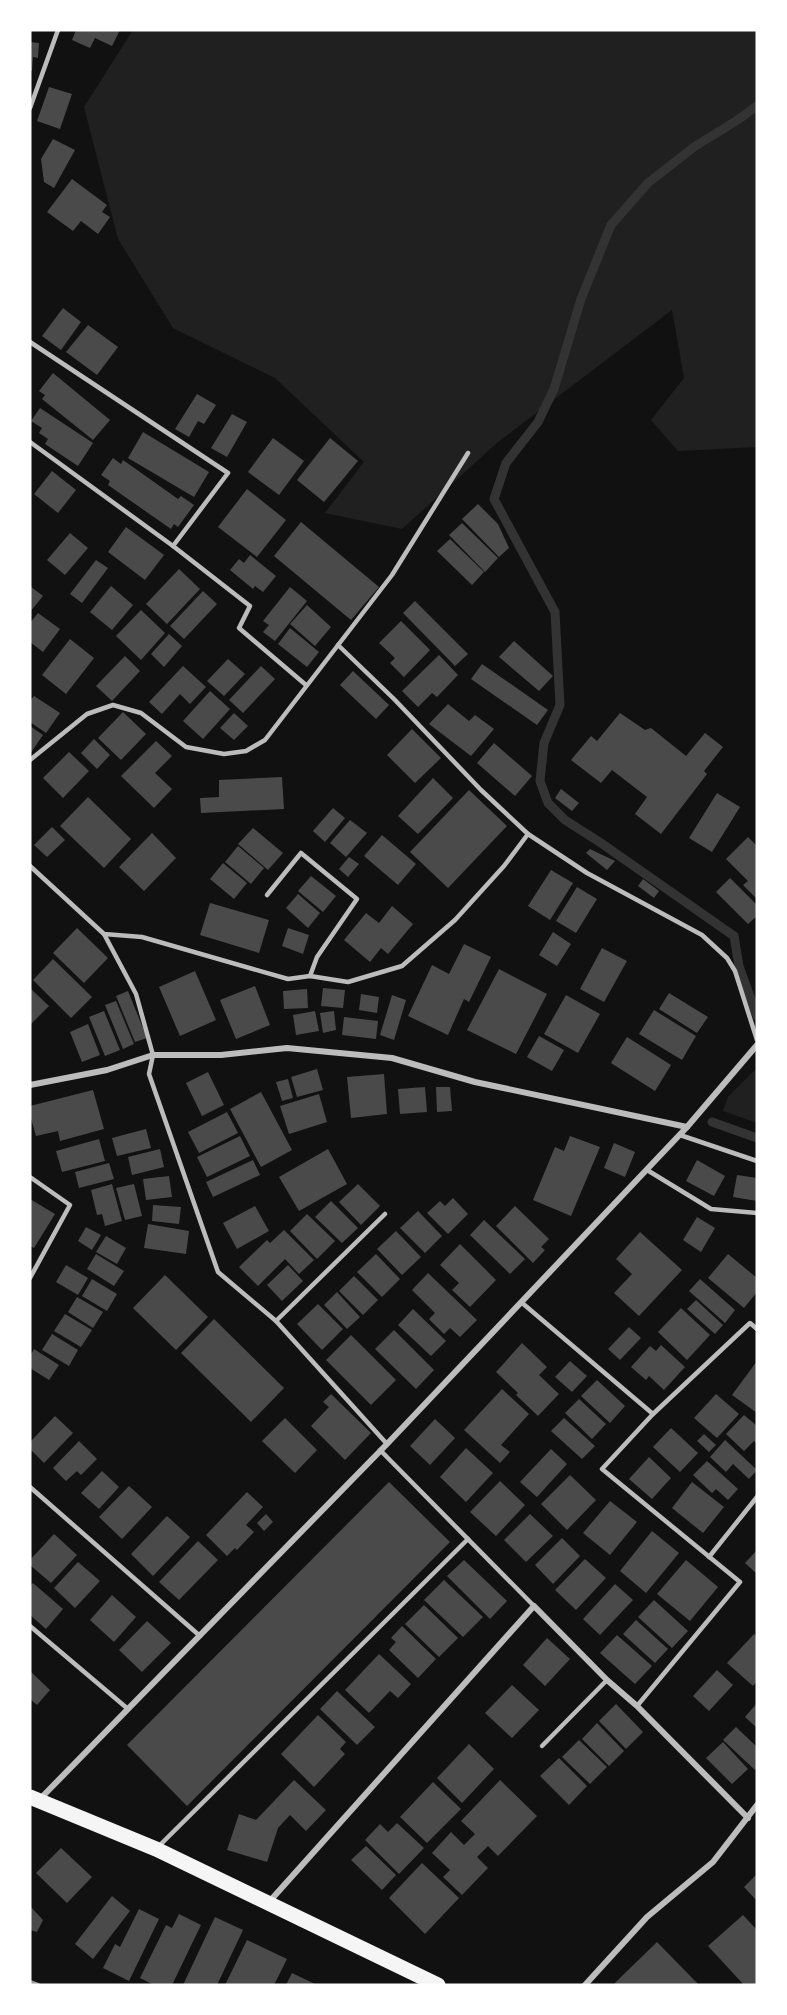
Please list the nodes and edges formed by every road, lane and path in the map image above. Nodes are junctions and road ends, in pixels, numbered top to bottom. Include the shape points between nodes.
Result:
1 (58, 30) edge
2 (30, 108) edge
3 (30, 342) edge
4 (30, 442) edge
5 (468, 453) dead end
6 (173, 546) junction
7 (338, 645) junction
8 (306, 685) junction
9 (30, 760) edge
10 (528, 834) junction
11 (30, 866) edge
12 (267, 896) dead end
13 (104, 934) junction
14 (310, 976) junction
15 (757, 1040) edge
16 (757, 1045) edge
17 (153, 1055) junction
18 (30, 1085) edge
19 (687, 1127) junction
20 (680, 1135) junction
21 (757, 1161) edge
22 (647, 1170) junction
23 (30, 1177) edge
24 (757, 1213) edge
25 (385, 1214) dead end
26 (30, 1278) edge
27 (521, 1302) junction
28 (276, 1321) junction
29 (757, 1329) edge
30 (653, 1414) junction
31 (387, 1444) junction
32 (380, 1450) junction
33 (30, 1487) edge
34 (757, 1497) edge
35 (468, 1539) junction
36 (709, 1557) junction
37 (534, 1606) junction
38 (30, 1626) edge
39 (200, 1636) junction
40 (607, 1680) junction
41 (637, 1706) junction
42 (128, 1709) junction
43 (542, 1746) dead end
44 (35, 1799) edge
45 (757, 1805) edge
46 (748, 1818) junction
47 (156, 1849) junction
48 (268, 1904) junction
49 (438, 1985) edge
50 (585, 1985) edge

1 - 2 lane
3 - 6 lane via 228,473
4 - 6 lane
5 - 7 lane via 392,575
6 - 8 lane via 250,606 239,628
7 - 8 lane
7 - 10 lane
8 - 9 lane via 265,740 246,751 224,754 186,747 141,712 113,705 87,714
10 - 14 lane via 455,920 402,966 348,982
10 - 15 lane via 587,873 702,935 735,971
11 - 13 lane
12 - 14 lane via 301,853 357,899 317,957
13 - 14 lane via 142,937 288,979
13 - 17 lane via 136,994
16 - 19 street
17 - 18 street via 106,1070
17 - 19 street via 221,1055 287,1048 392,1058 475,1082
17 - 28 lane via 148,1074 218,1272
19 - 20 street
20 - 21 lane
20 - 22 street
22 - 24 lane via 711,1209
22 - 27 street
23 - 26 lane via 70,1205
25 - 28 lane
27 - 30 lane
27 - 31 street
28 - 31 lane
29 - 30 lane via 750,1323
30 - 36 lane via 602,1469
31 - 32 street
32 - 35 lane
32 - 39 street
33 - 39 lane
34 - 36 lane
35 - 37 lane
35 - 47 lane
36 - 41 lane via 740,1582
37 - 40 street
37 - 48 street
38 - 42 lane
39 - 42 street
40 - 41 street
40 - 43 lane
41 - 46 street
42 - 44 street
44 - 47 main road
45 - 46 street
46 - 50 street via 713,1862 647,1917
47 - 48 main road
48 - 49 main road

